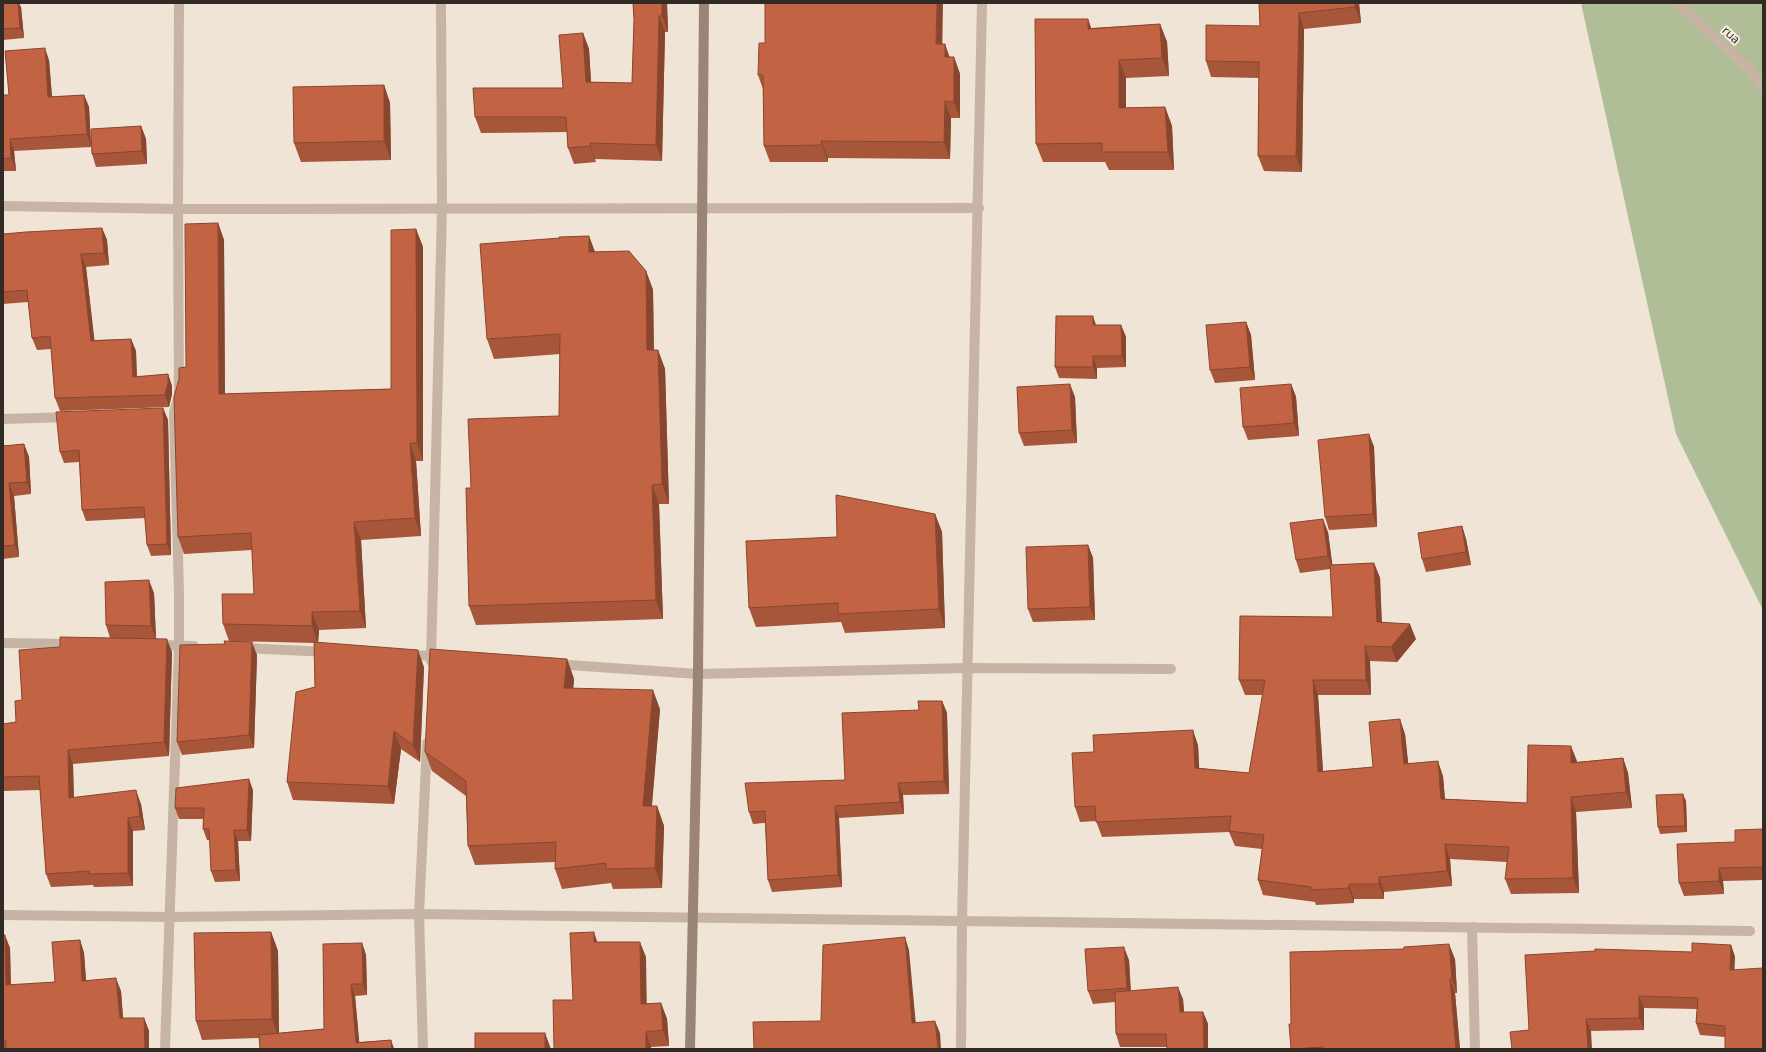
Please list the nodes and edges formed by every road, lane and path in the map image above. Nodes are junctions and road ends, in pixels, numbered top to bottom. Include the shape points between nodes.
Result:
1 (179, 3) edge
2 (441, 3) edge
3 (704, 3) edge
4 (982, 3) edge
5 (1678, 3) edge
6 (1763, 88) edge
7 (3, 206) edge
8 (442, 208) junction
9 (702, 208) junction
10 (979, 208) junction
11 (178, 209) junction
12 (81, 417) edge
13 (3, 420) edge
14 (3, 643) edge
15 (83, 644) edge
16 (147, 645) edge
17 (179, 646) junction
18 (202, 647) edge
19 (234, 648) edge
20 (337, 652) edge
21 (400, 654) edge
22 (431, 656) junction
23 (455, 657) edge
24 (541, 663) edge
25 (969, 668) junction
26 (1171, 669) dead end
27 (430, 671) edge
28 (698, 674) junction
29 (428, 734) edge
30 (419, 914) junction
31 (3, 915) edge
32 (170, 918) junction
33 (692, 918) junction
34 (962, 921) junction
35 (1472, 928) junction
36 (1750, 931) dead end
37 (165, 1049) edge
38 (424, 1049) edge
39 (690, 1049) edge
40 (961, 1049) edge
41 (1475, 1049) edge

1 - 11 street
2 - 8 street
3 - 9 main road
4 - 10 street
5 - 6 street, rua via 1752,72
7 - 11 street
8 - 9 street
8 - 11 street
8 - 22 street
9 - 10 street
9 - 28 main road
10 - 25 street
11 - 17 street via 179,395 170,413 179,593
12 - 13 street
14 - 15 street
16 - 17 street
17 - 18 street
17 - 32 street
19 - 20 street
21 - 22 street
22 - 23 street
22 - 27 street
24 - 28 street
25 - 26 street
25 - 28 street
25 - 34 street
28 - 33 main road
29 - 30 street
30 - 32 street
30 - 33 street
30 - 38 street
31 - 32 street
32 - 37 street
33 - 34 street
33 - 39 main road
34 - 35 street
34 - 40 street
35 - 36 street
35 - 41 street

